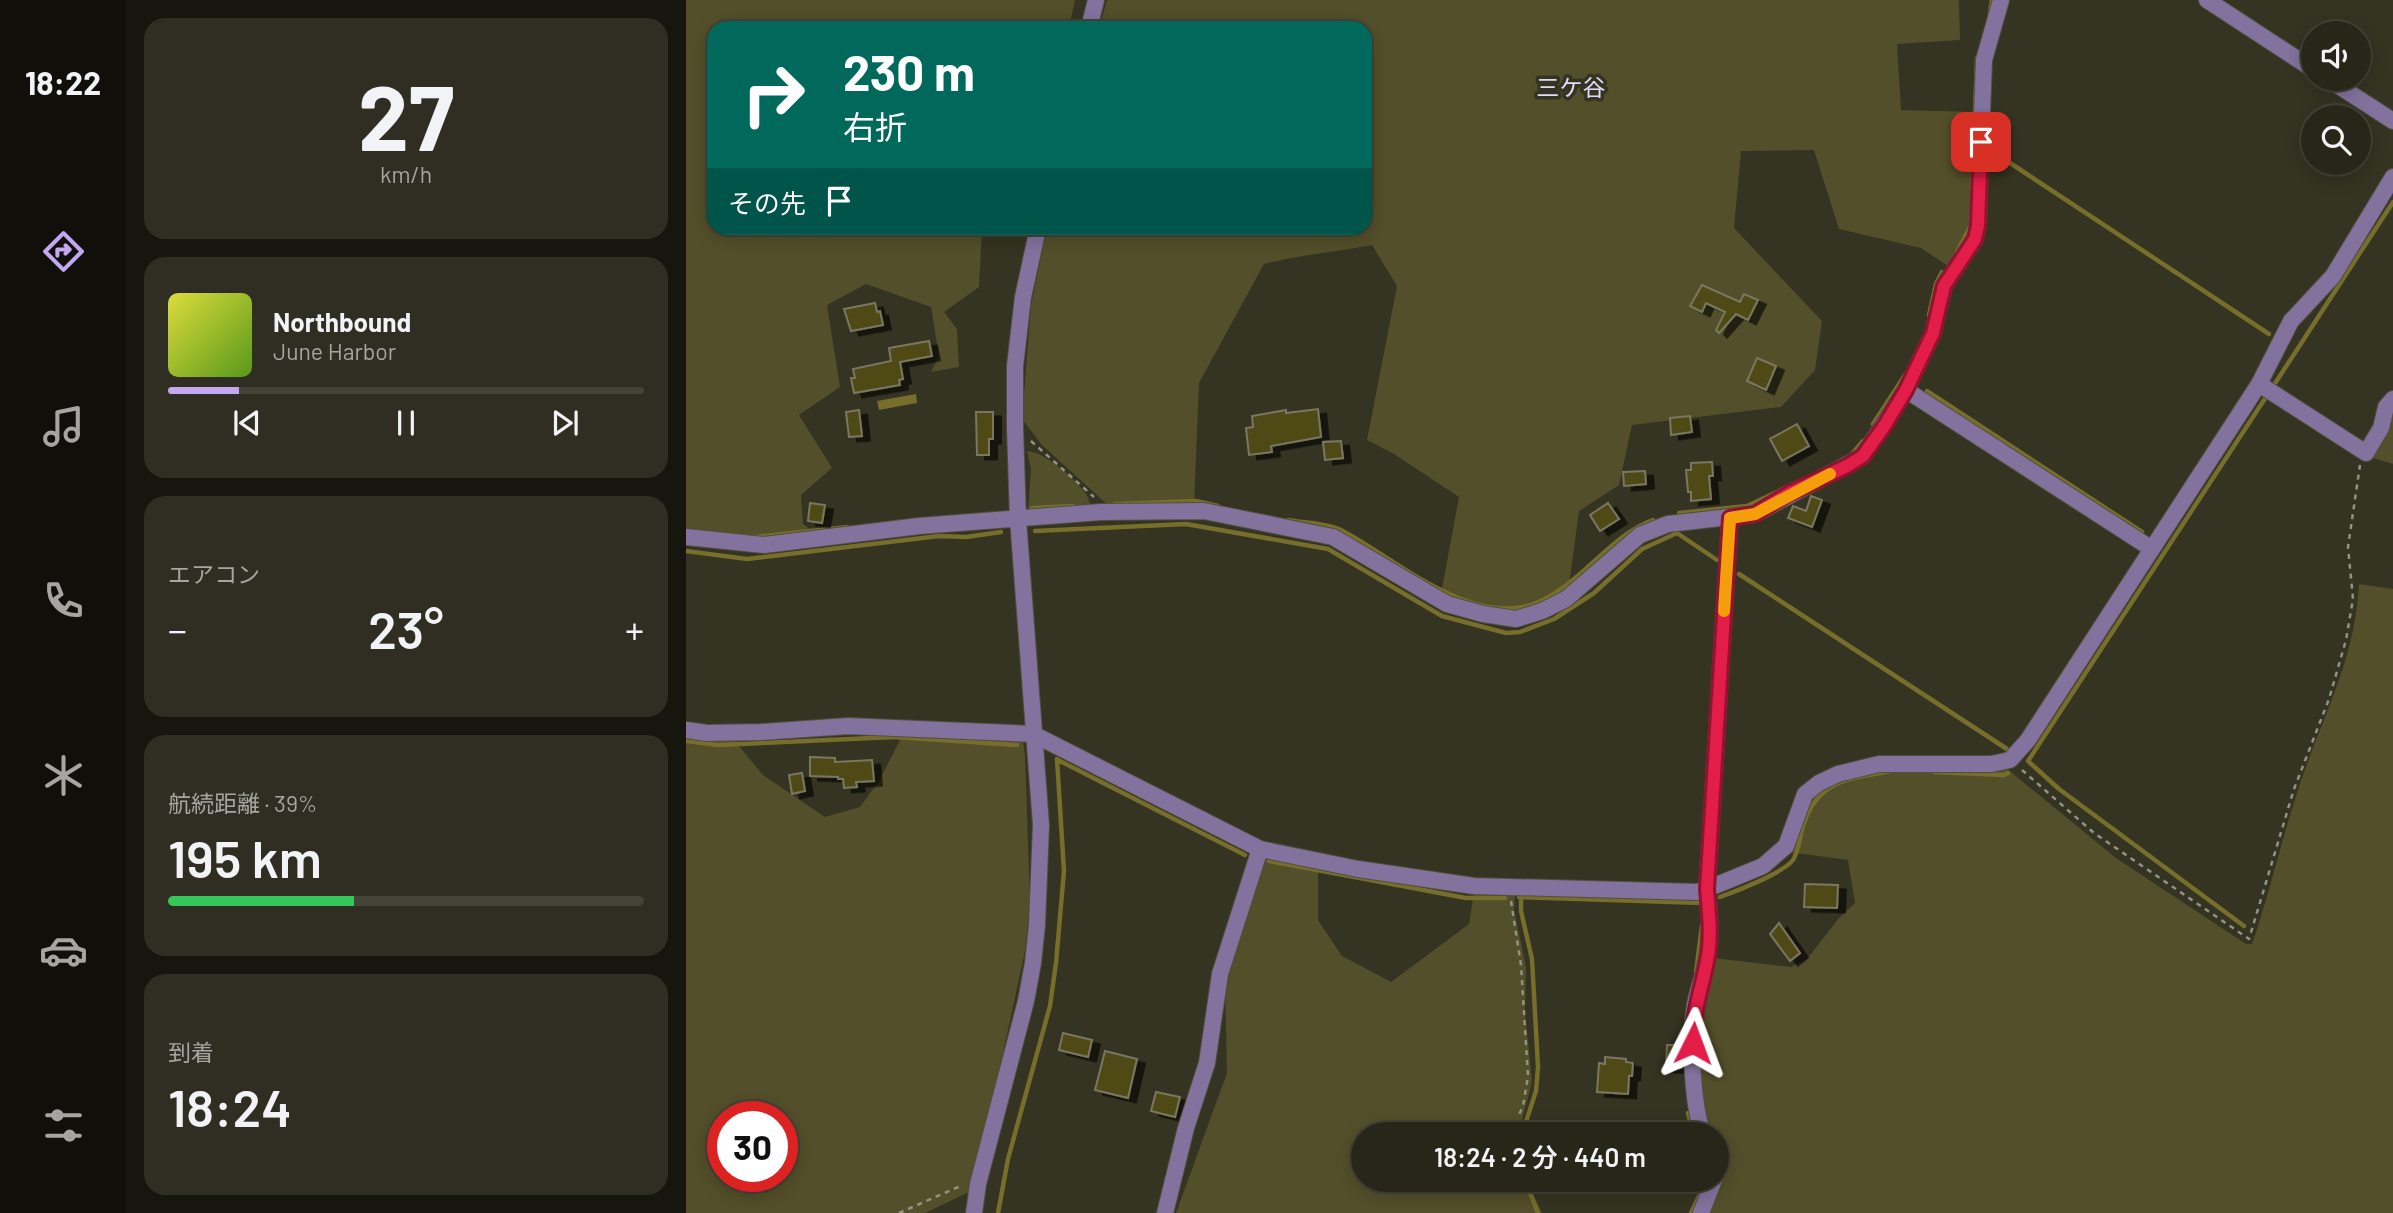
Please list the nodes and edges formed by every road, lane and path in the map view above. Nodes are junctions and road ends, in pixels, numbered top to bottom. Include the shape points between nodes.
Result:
1 (1096, 0) edge
2 (2001, 0) edge
3 (2207, 0) edge
4 (1091, 21) edge
5 (2301, 61) edge
6 (2347, 91) edge
7 (2393, 121) edge
8 (2393, 177) edge
9 (1036, 235) edge
10 (2259, 384) junction
11 (1906, 390) junction
12 (2393, 399) edge
13 (1015, 428) junction
14 (2366, 453) junction
15 (1101, 512) junction
16 (1730, 518) junction
17 (1018, 519) junction
18 (686, 537) edge
19 (2152, 549) junction
20 (686, 730) edge
21 (1033, 734) junction
22 (2010, 760) junction
23 (1259, 849) junction
24 (1511, 887) junction
25 (1707, 889) junction
26 (1518, 1117) dead end
27 (1699, 1122) edge
28 (969, 1183) dead end
29 (1709, 1192) edge
30 (900, 1213) edge
31 (974, 1213) edge
32 (1165, 1213) edge
33 (1701, 1213) edge

1 - 4 street
2 - 11 street via 1984,60 1975,239 1944,286 1933,333
3 - 5 street
6 - 7 street
8 - 10 street via 2333,276 2291,321
9 - 13 street via 1015,366
10 - 14 street
10 - 19 street
11 - 16 street via 1863,456 1755,514
11 - 19 street
12 - 14 street
13 - 15 path via 1091,493
13 - 17 street
14 - 22 path via 2360,464 2348,547 2353,599 2346,640 2249,939 2094,833
15 - 16 street via 1204,511 1333,537 1447,604 1516,619 1566,599 1640,535 1668,524
15 - 17 street
16 - 25 street
17 - 18 street via 764,545
17 - 21 street
19 - 22 street via 2028,740
20 - 21 street via 761,732 848,726
21 - 23 street
21 - 31 street via 1041,825 1033,963
22 - 25 street via 1879,764 1838,774 1805,794 1786,846 1763,866
23 - 24 street via 1358,869
23 - 32 street via 1220,974 1207,1063
24 - 25 street
24 - 26 path via 1528,1076
25 - 27 street via 1707,959 1693,1026
28 - 30 path
29 - 33 street

